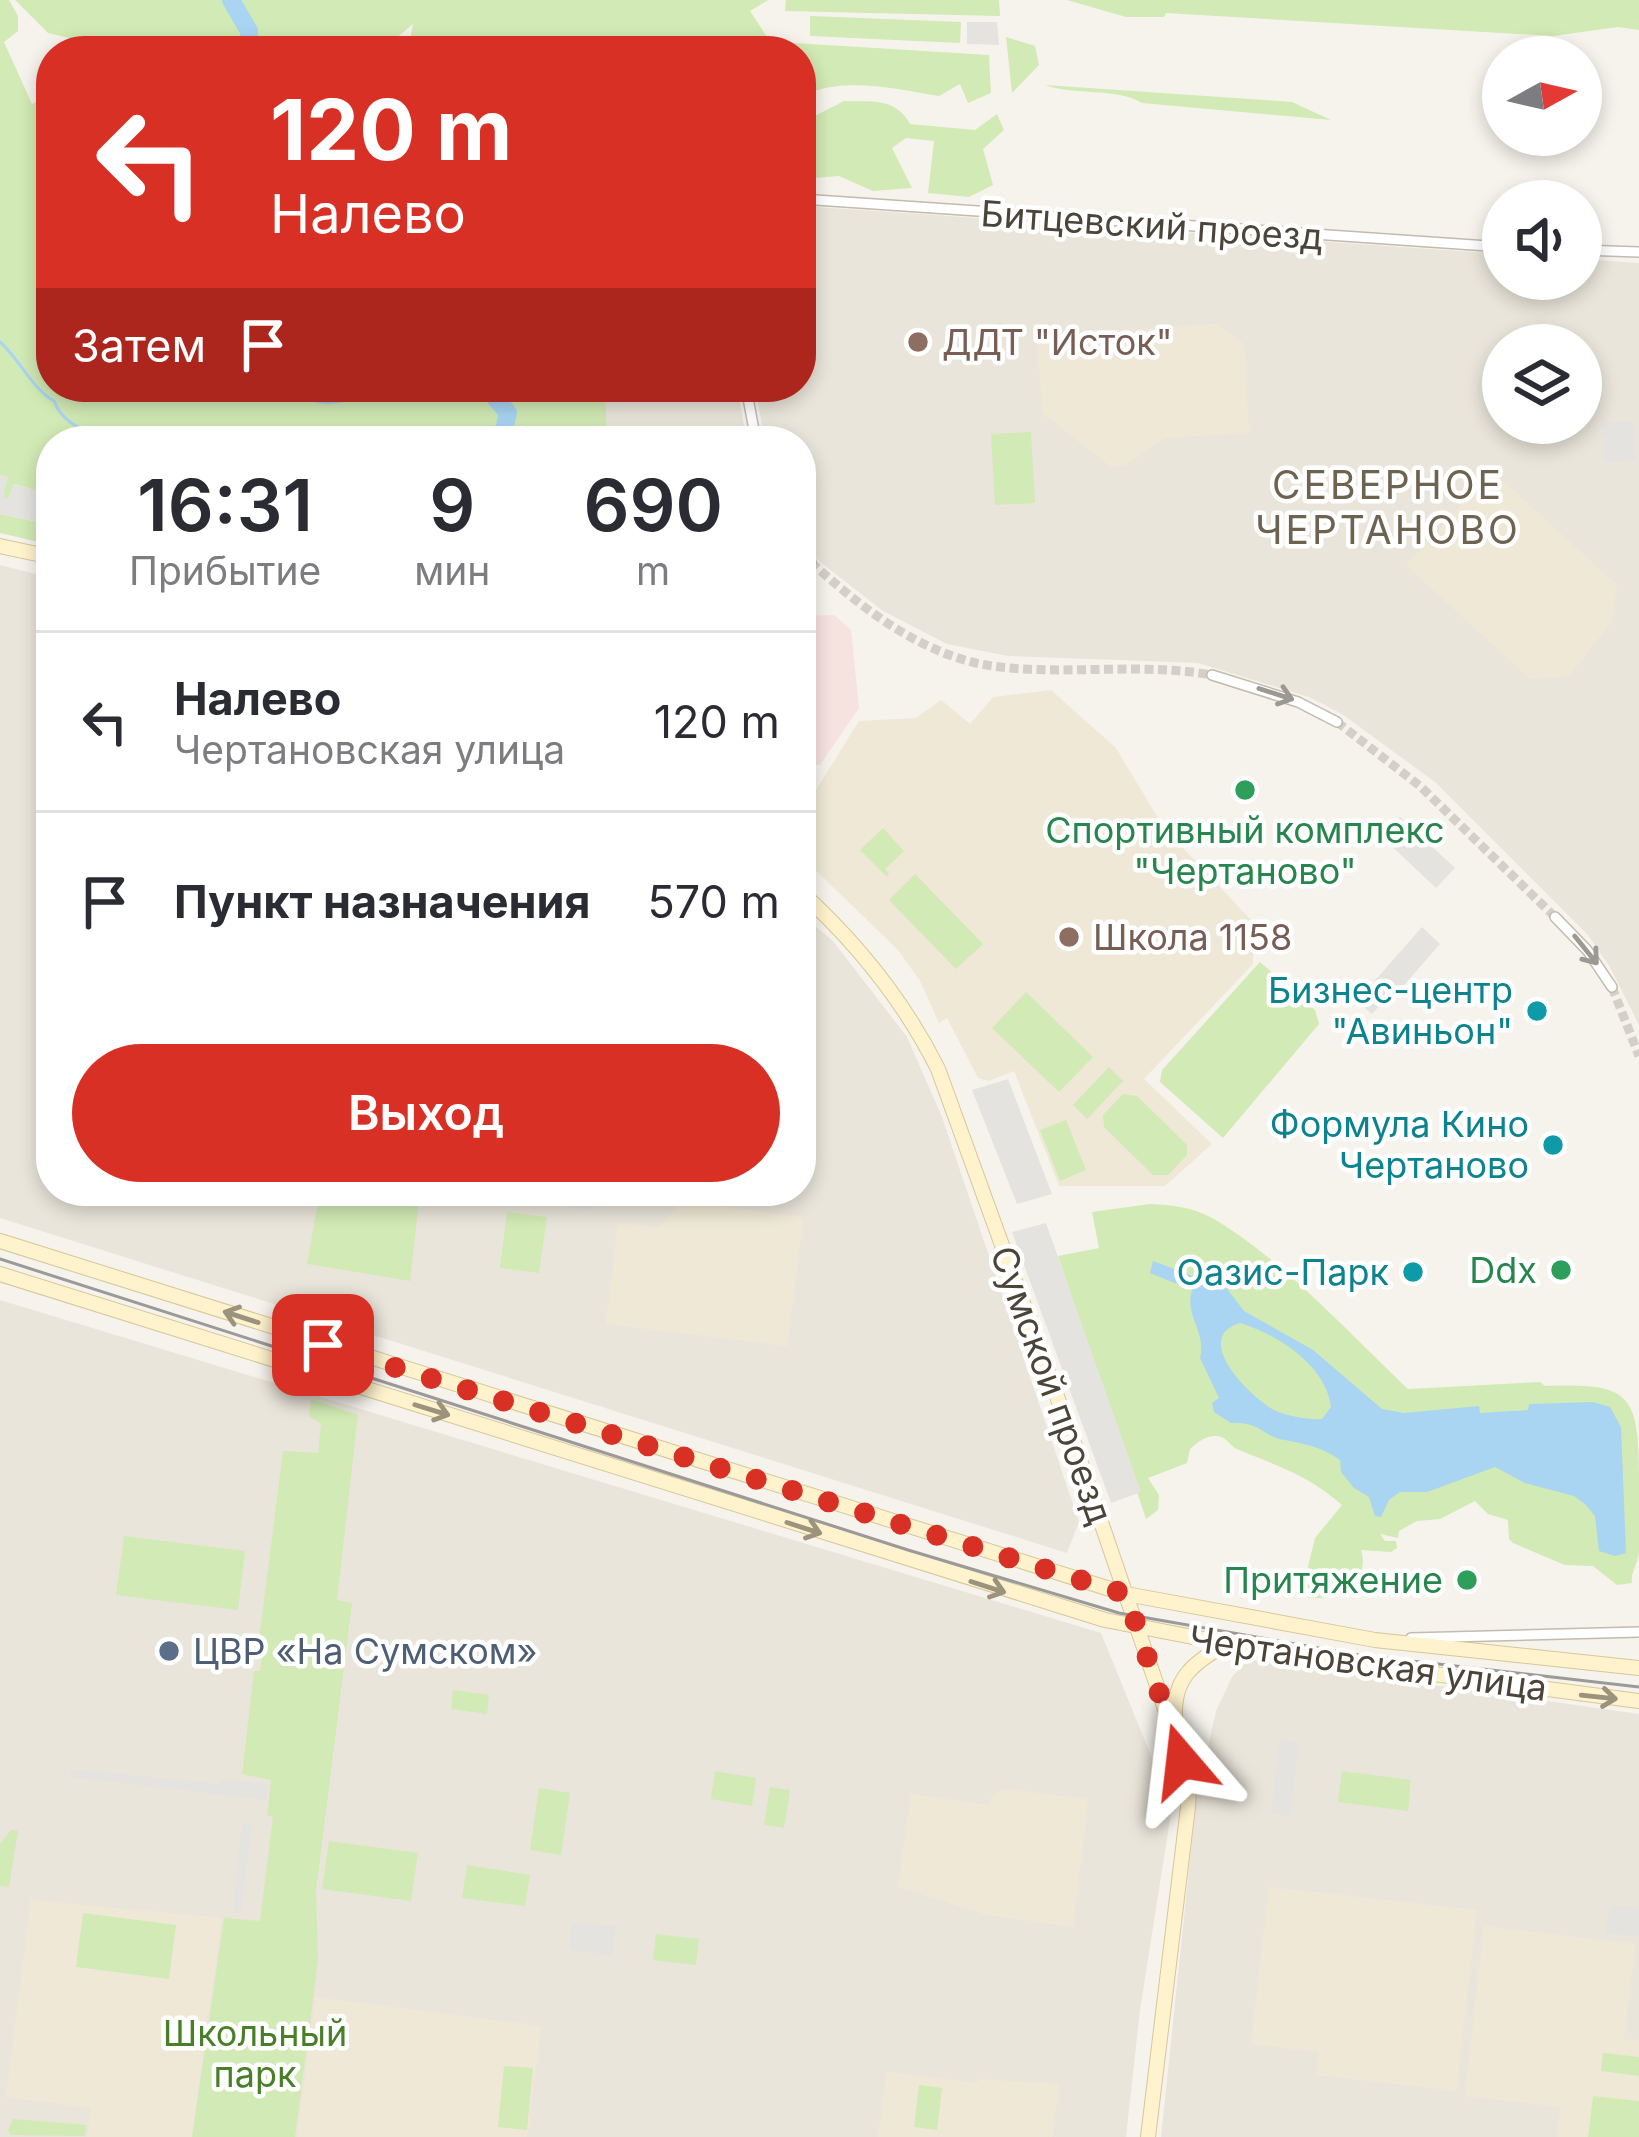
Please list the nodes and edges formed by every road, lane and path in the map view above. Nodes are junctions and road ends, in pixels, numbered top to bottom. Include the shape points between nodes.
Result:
1 (816, 201) edge
2 (1482, 246) edge
3 (1602, 251) edge
4 (1639, 252) edge
5 (0, 546) edge
6 (36, 554) edge
7 (1212, 676) tunnel mouth
8 (1337, 722) tunnel mouth
9 (816, 906) edge
10 (1555, 917) tunnel mouth
11 (1612, 987) tunnel mouth
12 (0, 1241) edge
13 (0, 1274) edge
14 (323, 1345) junction
15 (378, 1362) junction
16 (314, 1374) junction
17 (364, 1389) junction
18 (1126, 1594) junction
19 (1137, 1628) junction
20 (1639, 1632) edge
21 (1369, 1639) junction
22 (1226, 1644) junction
23 (1358, 1665) junction
24 (1639, 1668) edge
25 (1639, 1701) edge
26 (1180, 1753) junction
27 (1148, 2137) edge

1 - 2 street, Битцевский проезд
3 - 4 street
5 - 6 main road
7 -> 8 street
9 - 18 main road, Сумской проезд via 907,1012 938,1069
10 -> 11 street
14 -> 12 main road, Чертановская улица
13 - 16 main road, Чертановская улица
14 - 15 main road, Чертановская улица
14 - 16 main road via 326,1363
15 - 17 main road via 362,1369
15 - 18 main road, Чертановская улица
16 - 17 main road, Чертановская улица
17 -> 19 main road, Чертановская улица
18 - 19 main road, Сумской проезд
18 - 21 main road, Чертановская улица
19 - 22 main road, Чертановская улица
19 - 26 main road, Сумской проезд
20 - 21 street
21 - 23 street
21 - 24 main road, Чертановская улица
22 - 23 main road, Чертановская улица
22 - 26 main road via 1196,1661 1179,1683
23 -> 25 main road, Чертановская улица
26 - 27 main road, Сумской проезд via 1188,1808

